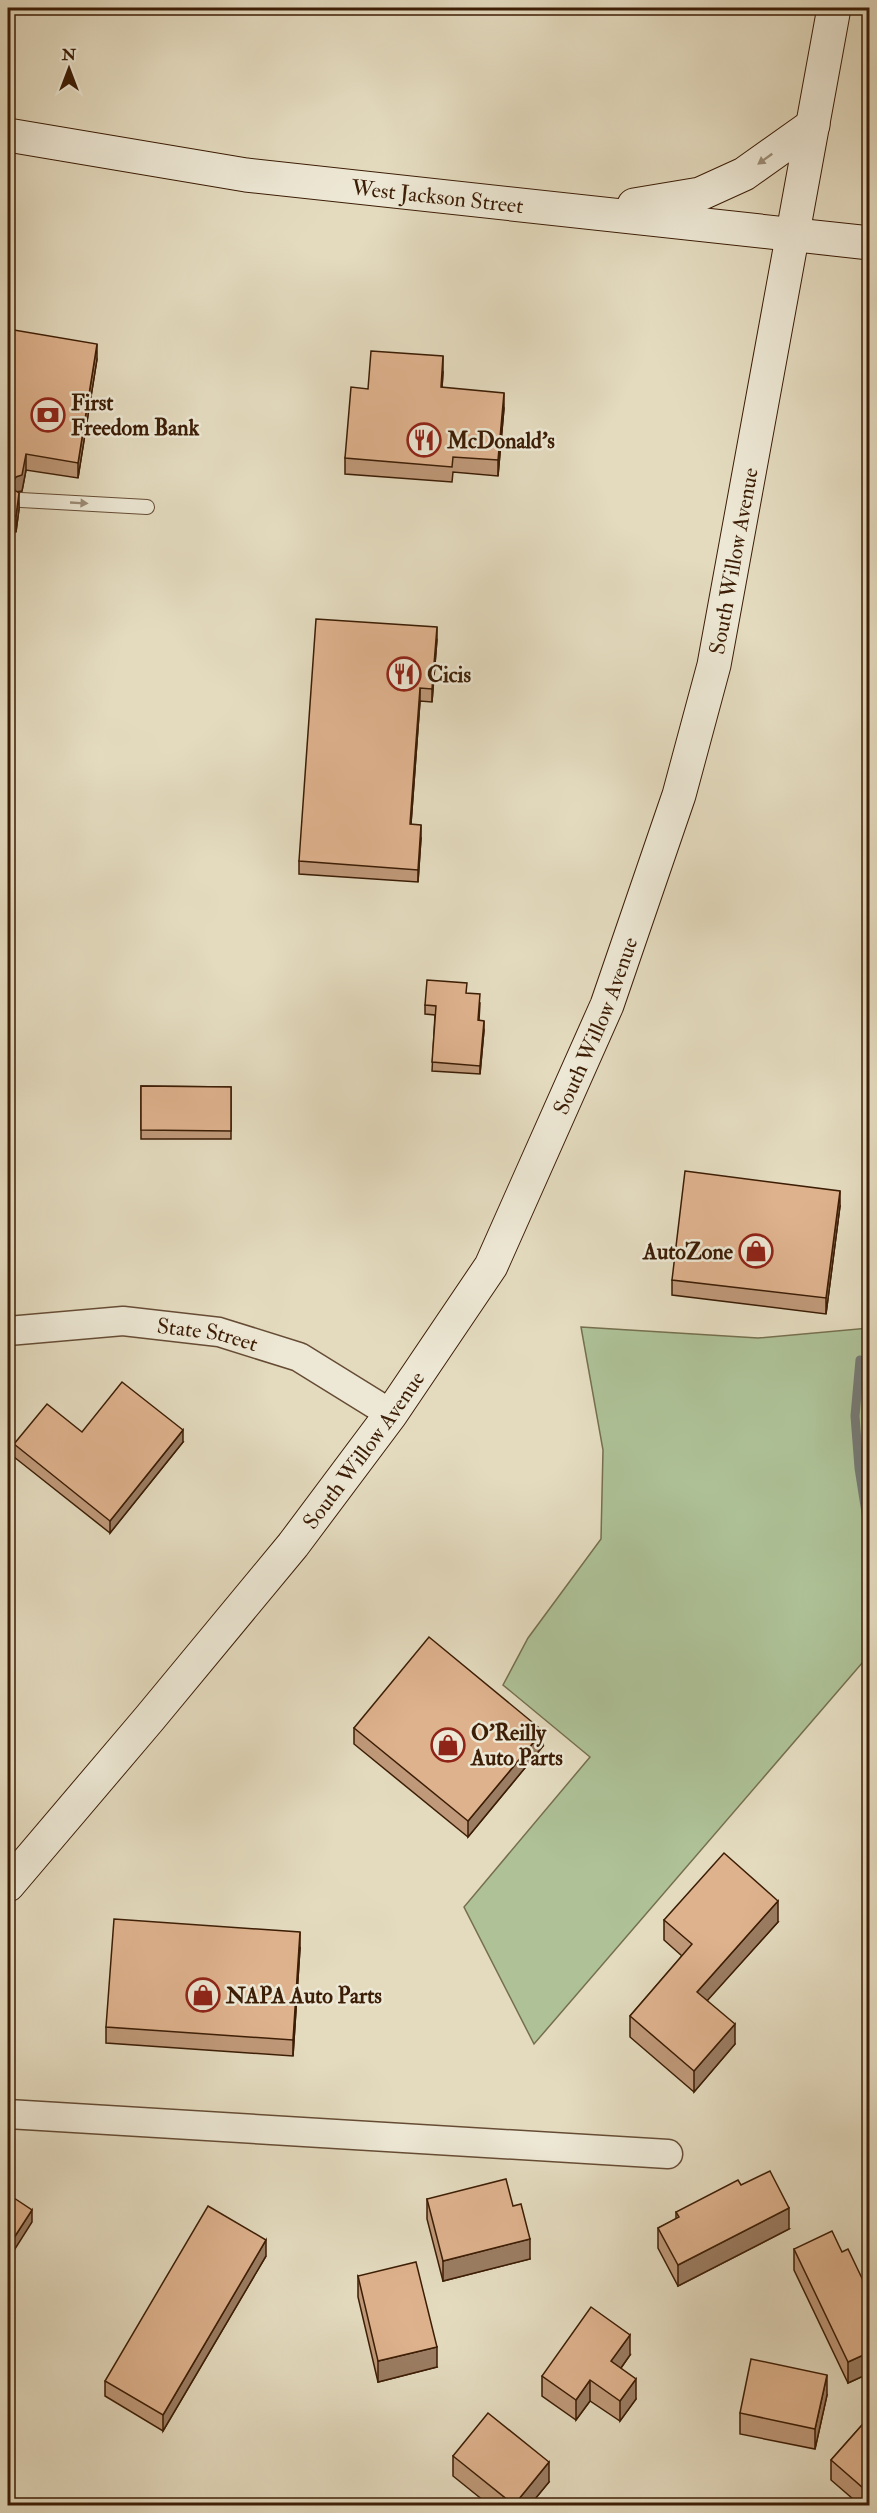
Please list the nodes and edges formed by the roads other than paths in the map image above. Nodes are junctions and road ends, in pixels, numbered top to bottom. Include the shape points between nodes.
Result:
1 (834, 8) edge
2 (813, 125) junction
3 (8, 135) edge
4 (593, 212) junction
5 (793, 234) junction
6 (870, 243) edge
7 (21, 500) edge
8 (147, 507) dead end
9 (8, 1331) edge
10 (391, 1414) junction
11 (8, 1885) edge
12 (8, 2114) edge
13 (668, 2154) dead end

1 - 2 main road, South Willow Avenue
2 -> 4 main road via 744,174 700,194
2 - 5 main road, South Willow Avenue
3 - 4 main road, West Jackson Street via 246,175
4 - 5 main road, West Jackson Street
5 - 6 main road, West Jackson Street
5 - 10 main road, South Willow Avenue via 714,665 675,807 608,1005 491,1266
7 -> 8 lane
9 - 10 street, State Street via 123,1321 219,1332 299,1357
10 - 11 main road, South Willow Avenue via 305,1530
12 - 13 street

